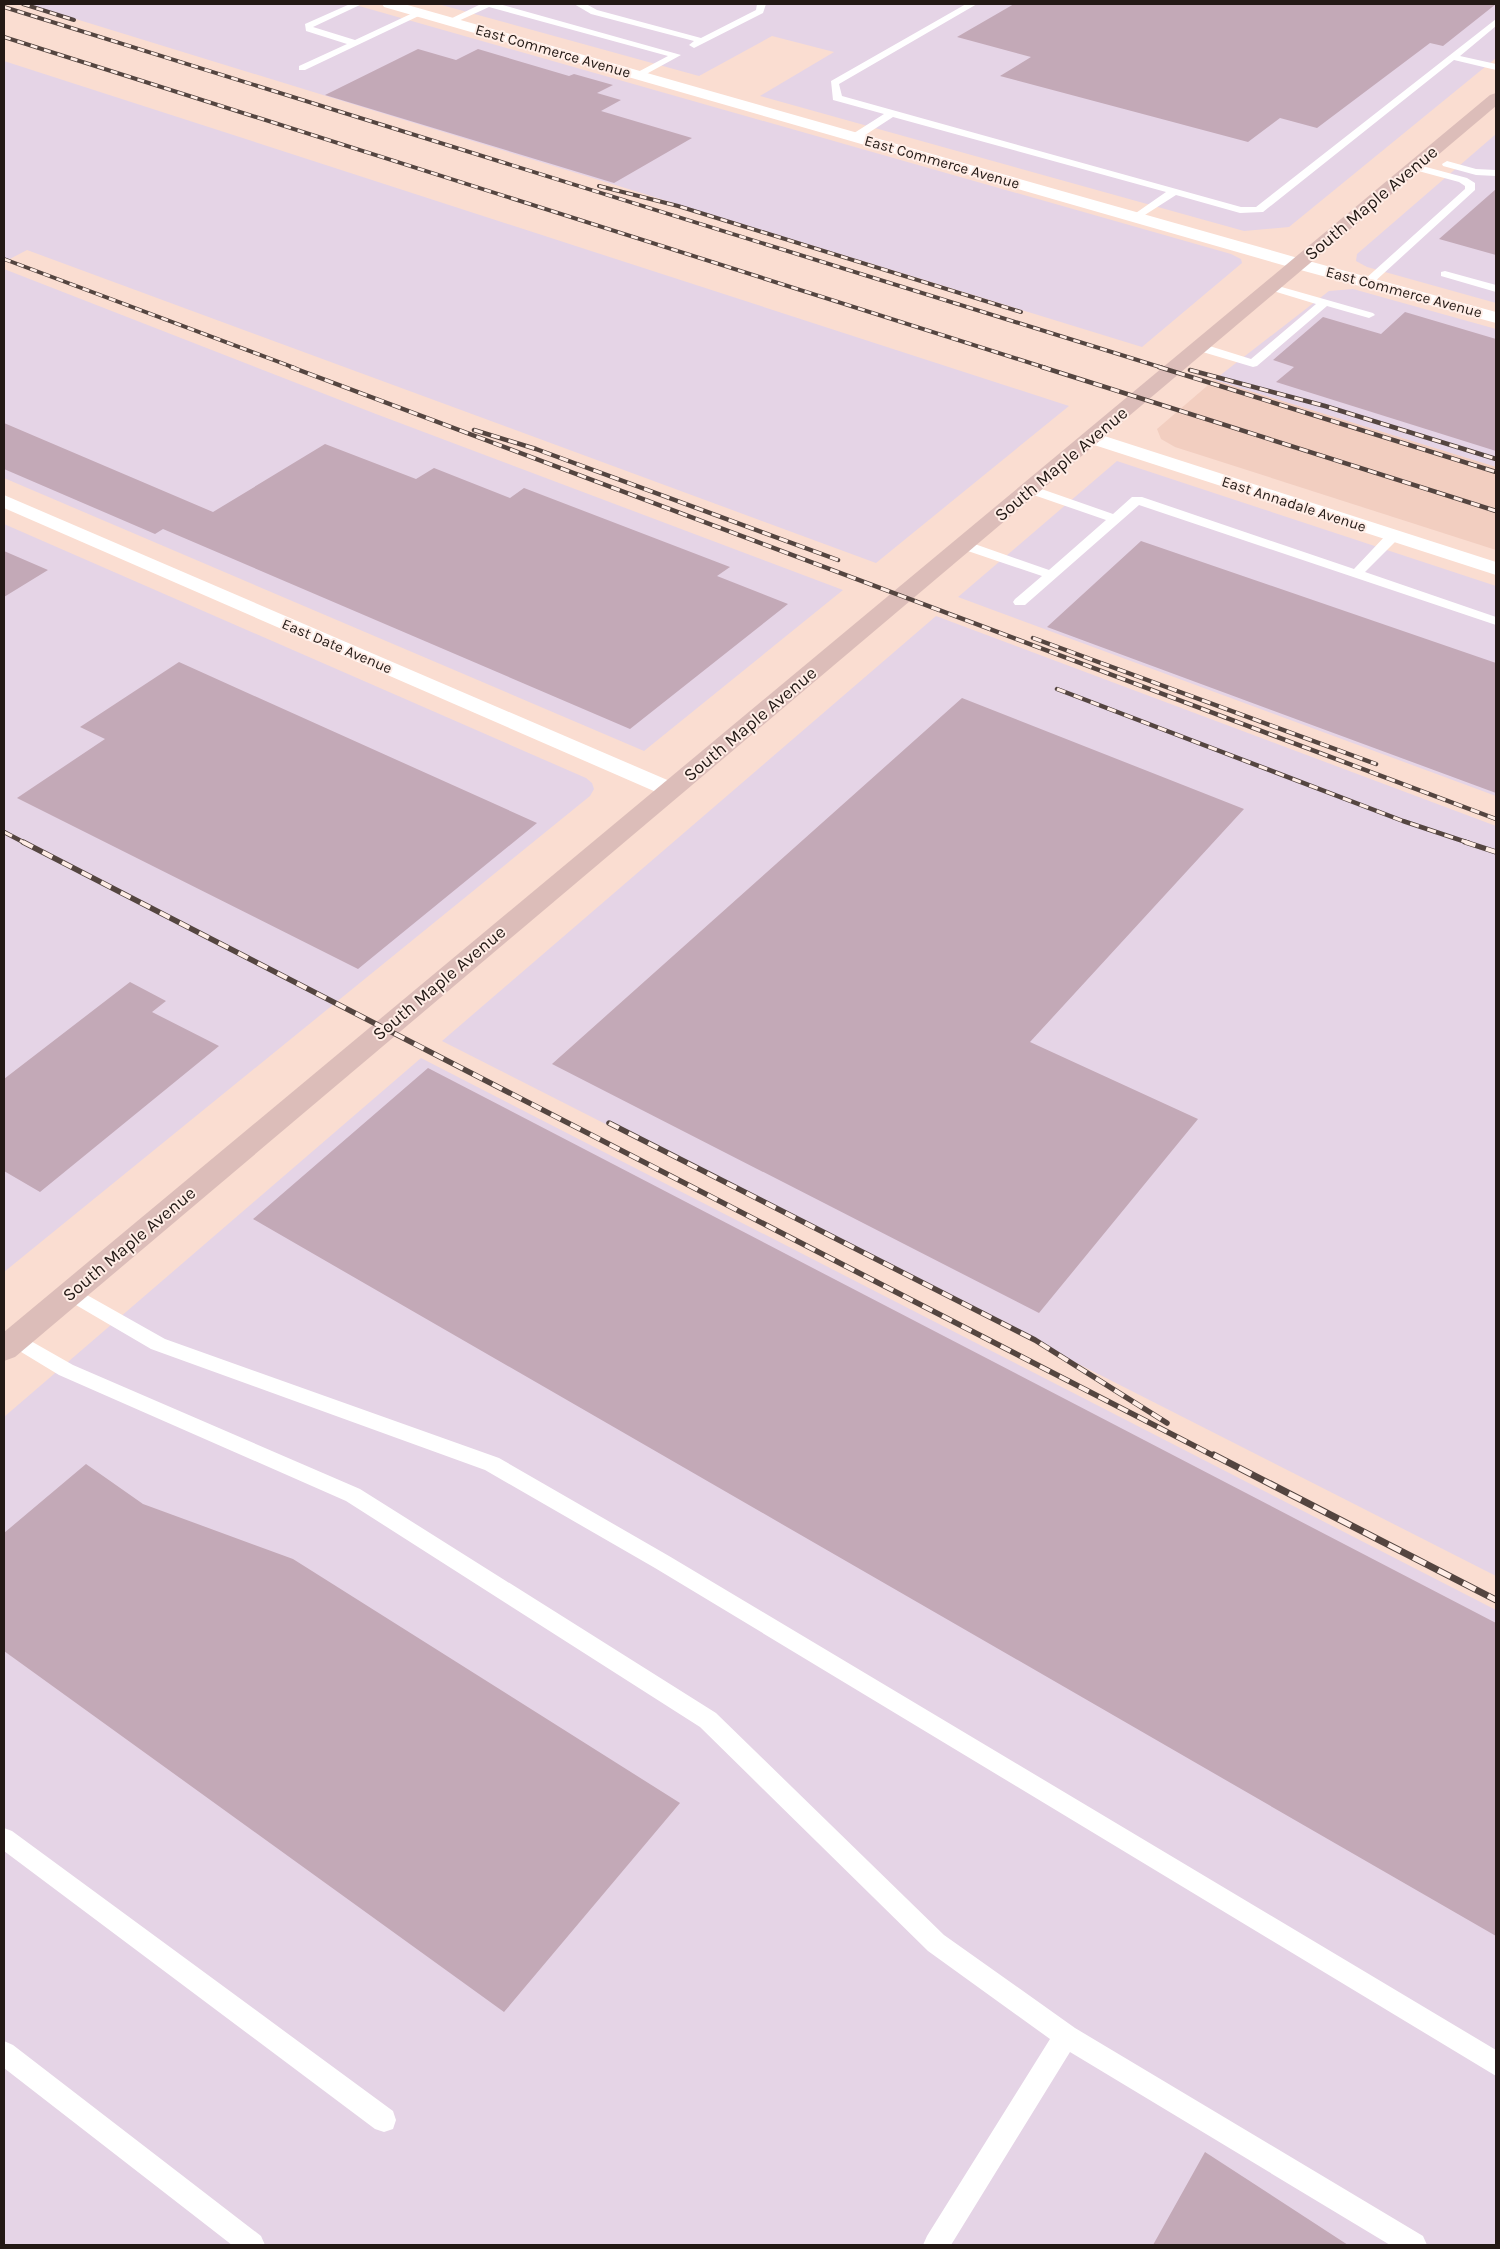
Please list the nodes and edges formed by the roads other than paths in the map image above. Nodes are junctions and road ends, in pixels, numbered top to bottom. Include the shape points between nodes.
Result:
1 (357, 4) edge
2 (390, 4) edge
3 (488, 4) edge
4 (579, 4) edge
5 (761, 4) edge
6 (972, 4) edge
7 (420, 12) junction
8 (451, 21) junction
9 (1496, 22) edge
10 (703, 41) junction
11 (355, 43) junction
12 (676, 55) junction
13 (1453, 57) junction
14 (1496, 67) edge
15 (302, 68) dead end
16 (639, 75) junction
17 (1496, 98) edge
18 (892, 113) junction
19 (855, 137) junction
20 (1420, 162) junction
21 (1496, 173) edge
22 (1174, 191) junction
23 (1137, 217) junction
24 (1299, 264) junction
25 (1445, 274) dead end
26 (1368, 282) junction
27 (1271, 287) junction
28 (1496, 289) edge
29 (1325, 302) junction
30 (1369, 315) dead end
31 (1496, 318) edge
32 (1200, 347) junction
33 (1092, 438) junction
34 (1030, 489) junction
35 (4, 501) edge
36 (1116, 519) junction
37 (1393, 536) junction
38 (964, 545) junction
39 (1496, 569) edge
40 (1356, 574) junction
41 (1051, 575) junction
42 (1020, 602) dead end
43 (1496, 621) edge
44 (671, 790) junction
45 (71, 1293) junction
46 (8, 1340) edge
47 (4, 1838) edge
48 (1066, 2036) junction
49 (4, 2053) edge
50 (1496, 2064) edge
51 (384, 2120) dead end
52 (252, 2245) edge
53 (936, 2245) edge
54 (1414, 2245) edge

1 - 11 lane via 308,26
2 - 7 street, East Commerce Avenue
3 - 8 lane
3 - 12 lane
4 - 10 lane via 594,12
5 - 10 lane via 760,11
6 - 18 lane via 834,83 837,98
7 - 8 street, East Commerce Avenue
7 - 11 lane
8 - 16 street, East Commerce Avenue
9 - 13 lane
10 - 12 lane
11 - 15 lane
12 - 16 lane
13 - 14 lane
13 - 22 lane via 1259,210 1240,210
16 - 19 street, East Commerce Avenue
17 - 20 street, South Maple Avenue
18 - 19 lane
18 - 22 lane
19 - 23 street, East Commerce Avenue
20 - 21 lane
20 - 24 street, South Maple Avenue
20 - 26 lane via 1463,180 1471,185 1470,190 1465,198
22 - 23 lane
23 - 24 street, East Commerce Avenue
24 - 26 street, East Commerce Avenue
24 - 27 street, South Maple Avenue
25 - 28 lane
26 - 31 street, East Commerce Avenue
27 - 29 lane
27 - 32 street, South Maple Avenue
29 - 30 lane
29 - 32 lane via 1253,363
32 - 33 street, South Maple Avenue
33 - 34 street, South Maple Avenue
33 - 37 street, East Annadale Avenue
34 - 36 lane
34 - 38 street, South Maple Avenue
35 - 44 street, East Date Avenue
36 - 40 lane via 1137,500
36 - 41 lane
37 - 39 street, East Annadale Avenue
37 - 40 lane
38 - 41 lane
38 - 44 street, South Maple Avenue
40 - 43 lane
41 - 42 lane
44 - 45 street, South Maple Avenue
45 - 46 street, South Maple Avenue
45 - 50 lane via 158,1344 492,1464 637,1547
46 - 48 lane via 66,1370 354,1494 708,1720 936,1943
47 - 51 lane
48 - 53 lane
48 - 54 lane
49 - 52 lane

